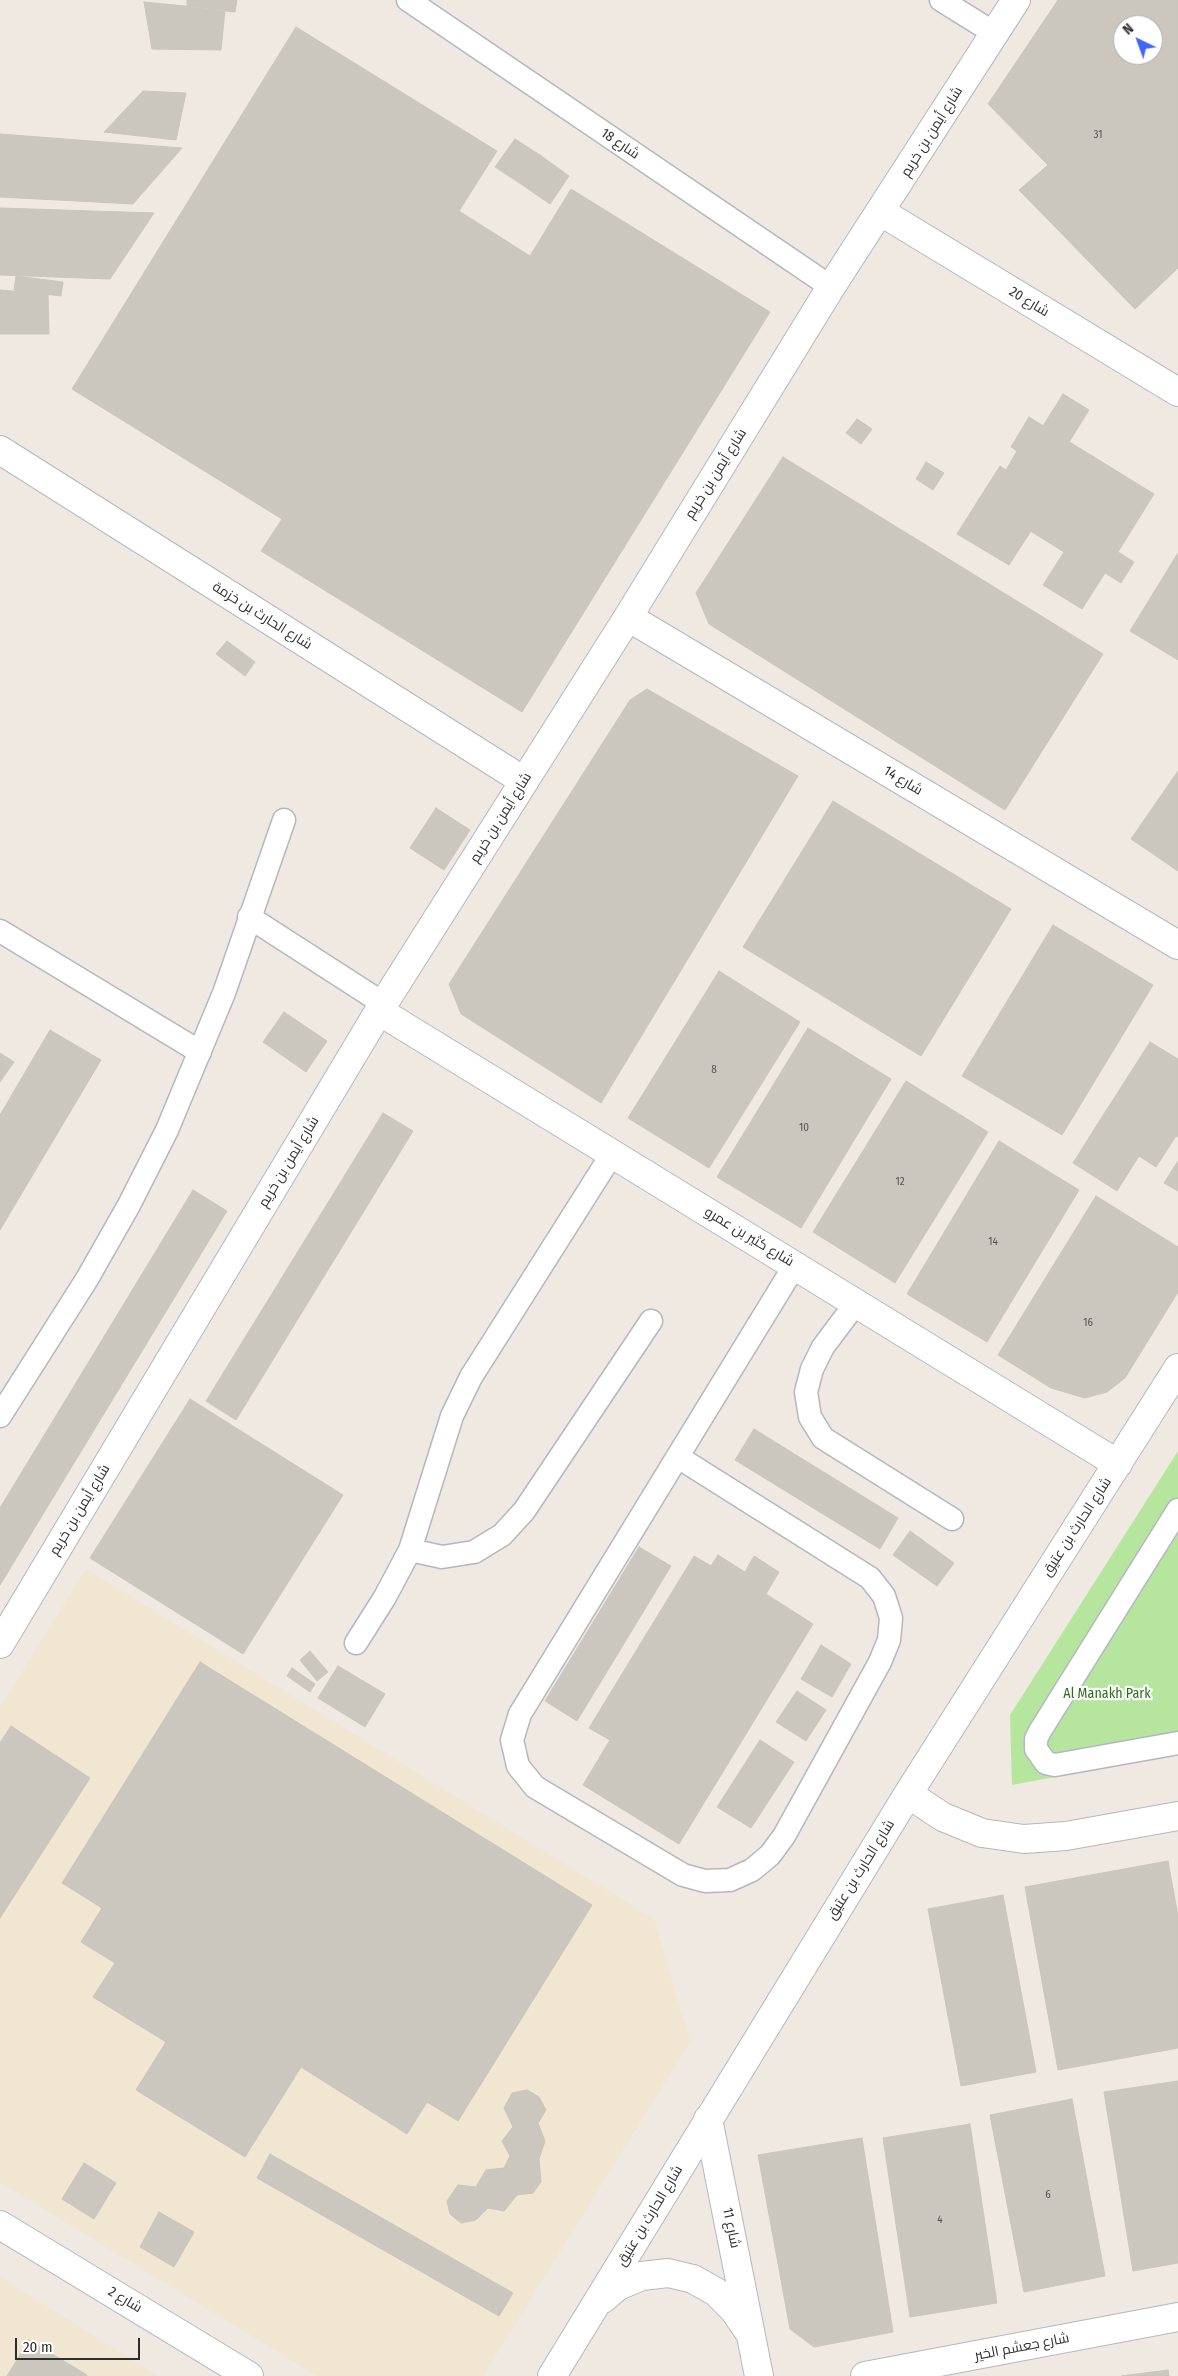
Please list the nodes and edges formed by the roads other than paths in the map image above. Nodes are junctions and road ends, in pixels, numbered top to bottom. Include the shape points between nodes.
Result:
1 (408, 0) edge
2 (941, 0) edge
3 (1016, 0) edge
4 (994, 34) junction
5 (881, 212) junction
6 (831, 287) junction
7 (1178, 392) edge
8 (0, 450) edge
9 (628, 617) junction
10 (524, 781) junction
11 (284, 820) dead end
12 (248, 917) junction
13 (0, 931) edge
14 (1178, 945) edge
15 (382, 1008) junction
16 (200, 1052) junction
17 (612, 1154) junction
18 (795, 1265) junction
19 (856, 1303) junction
20 (651, 1321) dead end
21 (1178, 1368) edge
22 (0, 1416) edge
23 (678, 1457) junction
24 (1118, 1464) junction
25 (1178, 1510) edge
26 (952, 1519) dead end
27 (410, 1550) junction
28 (356, 1643) dead end
29 (0, 1644) edge
30 (1178, 1743) edge
31 (908, 1794) junction
32 (1178, 1816) edge
33 (708, 2119) junction
34 (0, 2224) edge
35 (598, 2303) junction
36 (1178, 2317) edge
37 (753, 2338) junction
38 (249, 2376) edge
39 (552, 2376) edge
40 (760, 2376) edge
41 (865, 2376) edge

1 - 6 lane, شارع 18
2 - 4 lane
3 - 4 street, شارع أيمن بن خريم
4 - 5 street, شارع أيمن بن خريم
5 - 6 street, شارع أيمن بن خريم
5 - 7 street, شارع 20
6 - 9 street, شارع أيمن بن خريم
8 - 10 street, شارع الحارث بن خزمة
9 - 10 street, شارع أيمن بن خريم
9 - 14 street, شارع 14
10 - 15 street, شارع أيمن بن خريم
11 - 12 lane
12 - 15 lane
12 - 16 lane via 224,993
13 - 16 lane
15 - 17 street, شارع كثير بن عمرو
15 - 29 street, شارع أيمن بن خريم
16 - 22 lane via 167,1130 129,1205 87,1279
17 - 18 street, شارع كثير بن عمرو
17 - 27 lane via 470,1377 452,1416
18 - 19 street, شارع كثير بن عمرو
18 - 23 lane
19 - 24 street, شارع كثير بن عمرو
19 - 26 lane via 823,1347 812,1369 806,1392 810,1417 823,1438
20 - 27 lane via 524,1511 502,1535 474,1552 442,1557
21 - 24 street, شارع الحارث بن عتيق
23 - 23 lane via 870,1578 884,1596 891,1618 889,1640 880,1662 784,1836 770,1855 752,1870 730,1880 705,1881 683,1876 555,1800 535,1787 518,1766 512,1740 520,1714
24 - 31 street, شارع الحارث بن عتيق
25 - 30 lane via 1040,1731 1036,1748 1046,1763 1055,1766
27 - 28 lane
31 - 32 street via 943,1817 982,1833 1024,1839 1066,1836
31 - 33 street, شارع الحارث بن عتيق
33 - 35 street, شارع الحارث بن عتيق
33 - 37 street, شارع 11
34 - 38 street, شارع 2
35 - 37 street, شارع 11 via 618,2286 642,2276 668,2273 693,2279 716,2292 734,2310
35 - 39 street, شارع الحارث بن عتيق
36 - 41 street, شارع جعشم الخير
37 - 40 street, شارع 11

